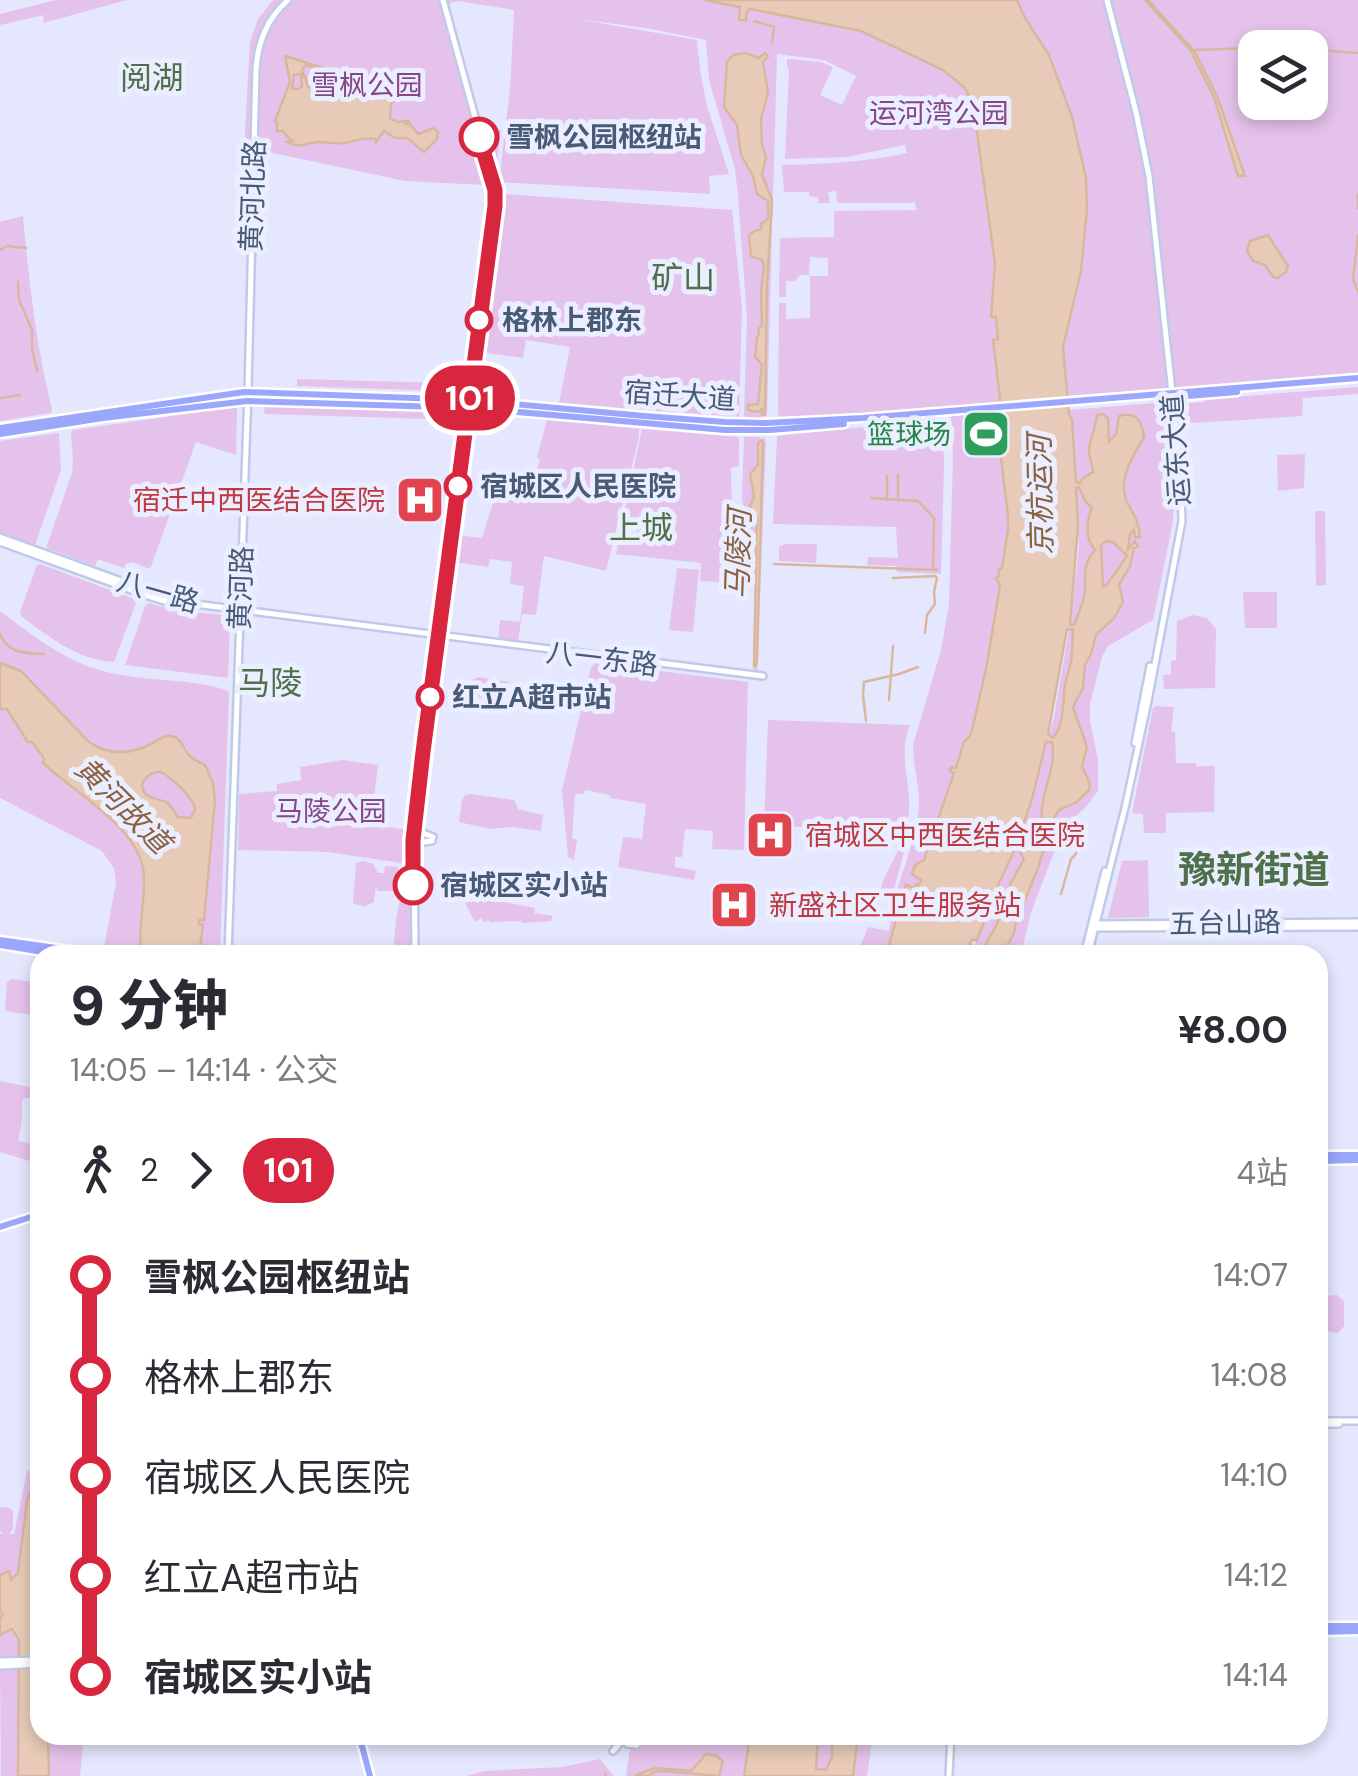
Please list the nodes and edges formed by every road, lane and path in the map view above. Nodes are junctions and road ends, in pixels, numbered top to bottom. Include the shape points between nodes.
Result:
1 (285, 0) edge
2 (443, 0) edge
3 (1106, 0) edge
4 (1358, 380) edge
5 (246, 392) junction
6 (1171, 395) junction
7 (245, 401) junction
8 (471, 404) junction
9 (0, 431) edge
10 (0, 539) edge
11 (239, 613) junction
12 (440, 637) junction
13 (763, 678) dead end
14 (419, 823) junction
15 (416, 848) junction
16 (1358, 925) edge
17 (1094, 926) junction
18 (0, 942) edge
19 (227, 945) edge
20 (416, 945) edge
21 (416, 945) edge
22 (1089, 945) edge
23 (30, 946) edge
24 (30, 948) edge
25 (1328, 1158) edge
26 (1358, 1158) edge
27 (30, 1215) edge
28 (0, 1225) edge
29 (1328, 1422) edge
30 (1358, 1423) edge
31 (1358, 1628) edge
32 (1328, 1629) edge
33 (30, 1662) edge
34 (0, 1664) edge
35 (364, 1745) edge
36 (617, 1745) edge
37 (949, 1745) edge
38 (613, 1752) dead end
39 (372, 1776) edge
40 (947, 1776) edge

1 - 5 main road, 黄河北路 via 262,28 254,57
2 - 8 main road via 499,206
3 - 6 main road, 运东大道 via 1150,176
4 - 6 main road, 宿迁大道
5 - 7 main road, 黄河北路
5 - 8 main road, 宿迁大道
5 - 9 main road, 宿迁大道
6 - 8 main road, 宿迁大道 via 770,430
6 - 17 main road, 运东大道 via 1178,526
7 - 8 main road, 宿迁大道
7 - 9 main road, 宿迁大道
7 - 11 main road, 黄河路
8 - 12 main road
10 - 11 main road, 八一路 via 170,600
11 - 12 main road, 八一路
11 - 19 main road, 黄河路
12 - 13 main road, 八一东路
12 - 14 main road
12 - 20 main road via 413,836
14 - 15 main road
14 - 15 main road via 432,839
15 - 21 main road
16 - 17 main road, 五台山路
17 - 22 main road, 运东大道
18 - 23 main road
18 - 24 main road
25 - 26 main road
27 - 28 main road
29 - 30 main road
31 - 32 main road
33 - 34 main road
35 - 39 main road
36 - 38 main road
37 - 40 main road

